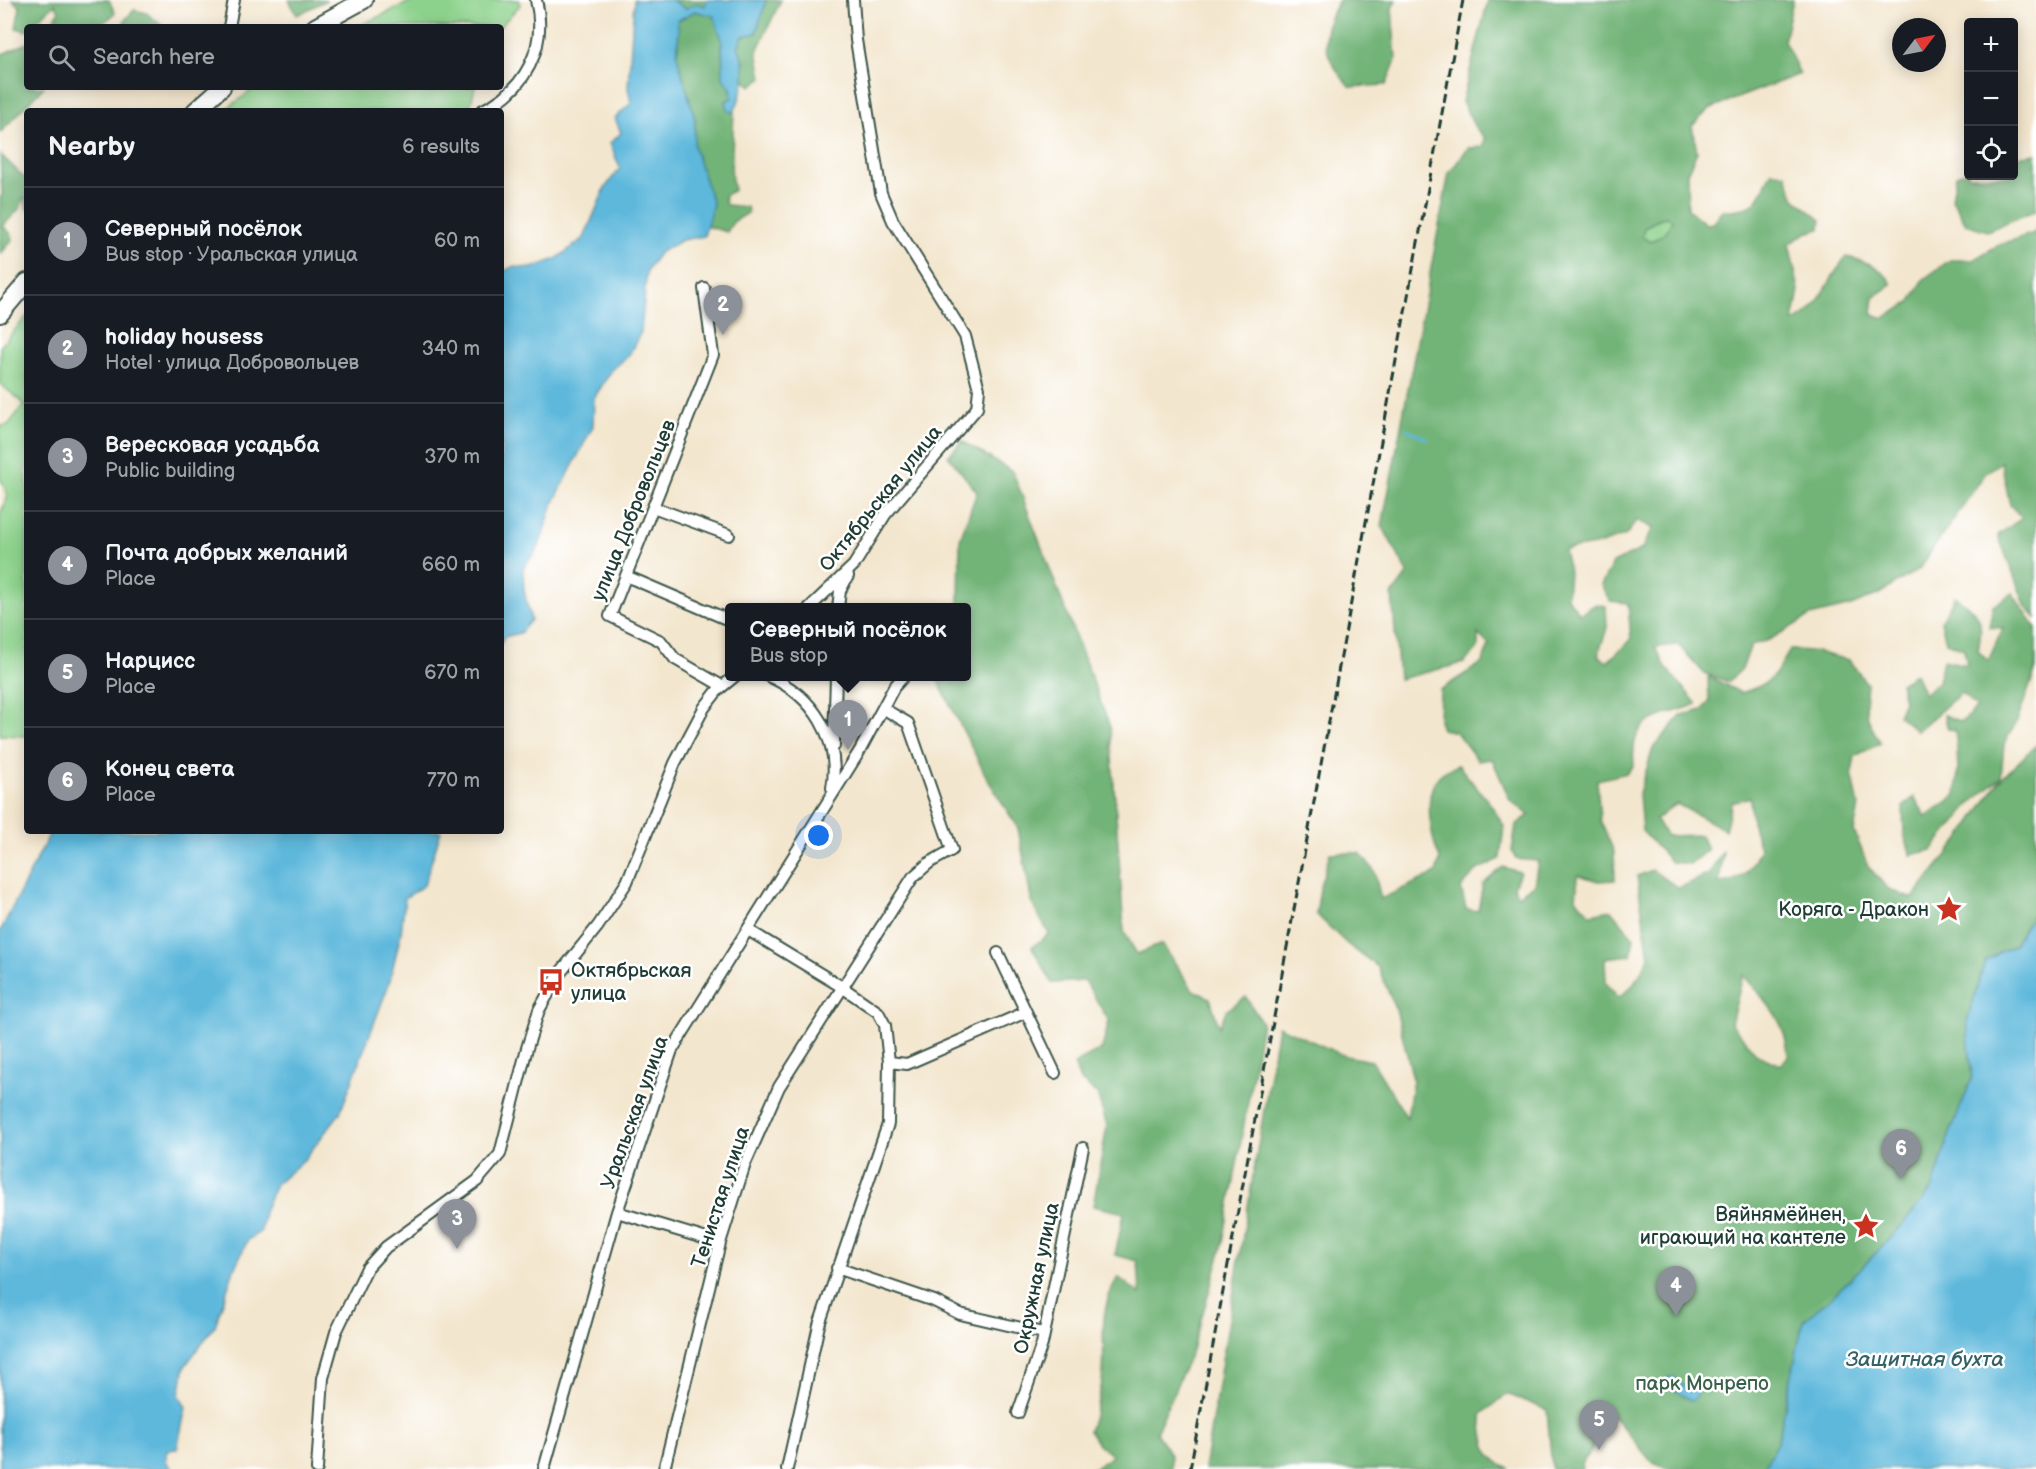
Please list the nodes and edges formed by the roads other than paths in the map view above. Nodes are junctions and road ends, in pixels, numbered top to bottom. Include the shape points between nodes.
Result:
1 (234, 0) edge
2 (364, 0) edge
3 (536, 0) edge
4 (853, 0) edge
5 (230, 24) edge
6 (320, 24) edge
7 (218, 90) edge
8 (198, 108) edge
9 (488, 108) edge
10 (24, 286) edge
11 (704, 288) dead end
12 (0, 314) edge
13 (653, 507) junction
14 (729, 535) dead end
15 (854, 565) junction
16 (626, 576) junction
17 (814, 603) edge
18 (839, 603) edge
19 (724, 618) dead end
20 (729, 681) edge
21 (777, 681) edge
22 (836, 681) edge
23 (899, 681) edge
24 (722, 686) junction
25 (884, 709) junction
26 (833, 758) junction
27 (830, 794) junction
28 (748, 930) junction
29 (998, 953) dead end
30 (843, 987) junction
31 (1026, 1012) junction
32 (889, 1062) junction
33 (1055, 1073) dead end
34 (1083, 1148) dead end
35 (617, 1212) junction
36 (720, 1243) junction
37 (837, 1268) junction
38 (1043, 1333) junction
39 (1018, 1413) dead end
40 (317, 1469) edge
41 (544, 1469) edge
42 (664, 1469) edge
43 (787, 1469) edge

1 - 5 street
2 - 6 main road
3 - 9 street via 540,40 514,89
4 - 15 street, Октябрьская улица via 881,193 893,221 965,336 980,389 977,408 885,515
7 - 8 main road
10 - 12 main road
11 - 13 street, улица Добровольцев via 713,355
13 - 14 street
13 - 16 street, улица Добровольцев
15 - 17 street, Октябрьская улица
15 - 18 street via 840,591
16 - 19 street
16 - 24 street, улица Добровольцев via 610,616 661,641 675,658
20 - 24 street
21 - 26 street via 813,708 828,734
22 - 26 street
23 - 25 street, Уральская улица
24 - 40 street via 704,708 679,753 627,882 560,974 539,1010 500,1155 483,1176 386,1247 367,1268 336,1332 322,1378
25 - 27 street, Уральская улица
25 - 30 street, Тенистая улица via 908,723 952,850 913,877
26 - 27 street
27 - 28 street, Уральская улица
28 - 30 street
28 - 35 street, Уральская улица via 672,1050
29 - 31 street
30 - 32 street via 878,1012 885,1025
30 - 36 street, Тенистая улица via 779,1087 745,1164
31 - 32 street via 907,1064
31 - 33 street
32 - 37 street via 888,1124
34 - 38 street, Окружная улица
35 - 36 street
35 - 41 street, Уральская улица
36 - 42 street, Тенистая улица
37 - 38 street via 934,1300 960,1314
37 - 43 street via 819,1325
38 - 39 street, Окружная улица

